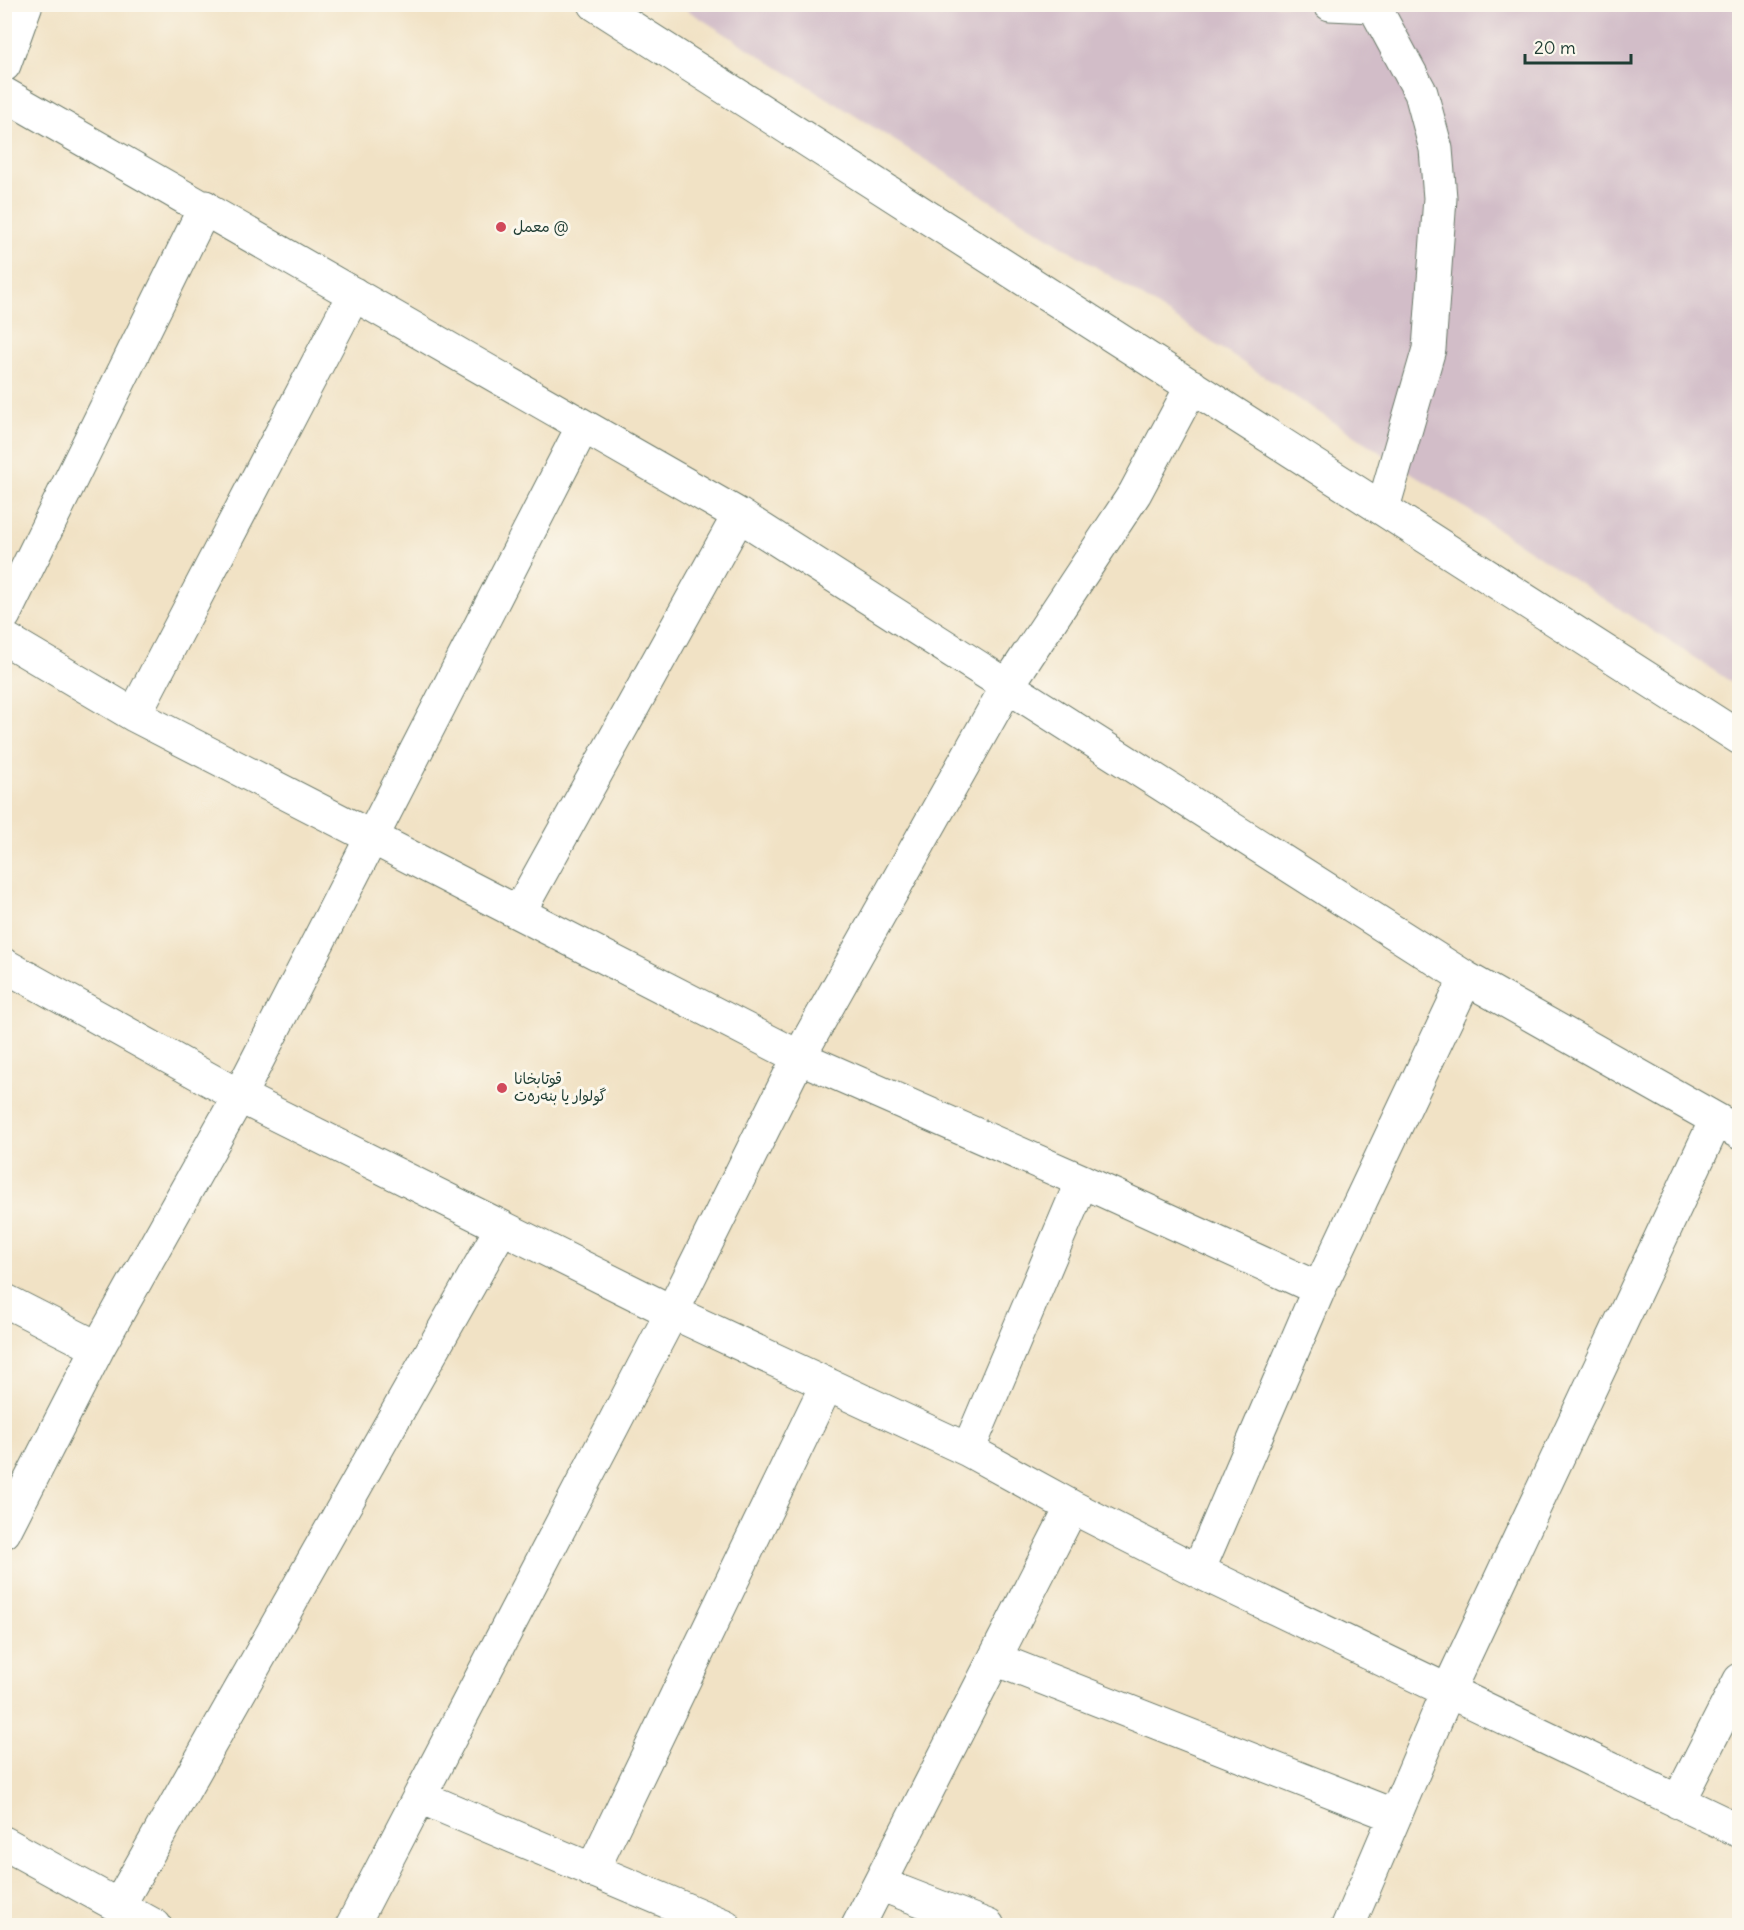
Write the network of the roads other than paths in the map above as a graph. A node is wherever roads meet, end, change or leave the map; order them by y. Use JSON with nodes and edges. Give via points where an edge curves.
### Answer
{"nodes":[{"id":1,"x":26,"y":4,"type":"edge"},
{"id":2,"x":595,"y":4,"type":"edge"},
{"id":3,"x":1330,"y":4,"type":"edge"},
{"id":4,"x":1373,"y":5,"type":"edge"},
{"id":5,"x":4,"y":65,"type":"edge"},
{"id":6,"x":4,"y":93,"type":"edge"},
{"id":7,"x":205,"y":207,"type":"junction"},
{"id":8,"x":354,"y":294,"type":"junction"},
{"id":9,"x":1192,"y":386,"type":"junction"},
{"id":10,"x":583,"y":426,"type":"junction"},
{"id":11,"x":1383,"y":508,"type":"junction"},
{"id":12,"x":739,"y":515,"type":"junction"},
{"id":13,"x":4,"y":615,"type":"edge"},
{"id":14,"x":4,"y":638,"type":"edge"},
{"id":15,"x":1008,"y":685,"type":"junction"},
{"id":16,"x":134,"y":715,"type":"junction"},
{"id":17,"x":1740,"y":738,"type":"edge"},
{"id":18,"x":373,"y":838,"type":"junction"},
{"id":19,"x":519,"y":912,"type":"junction"},
{"id":20,"x":4,"y":965,"type":"edge"},
{"id":21,"x":1466,"y":978,"type":"junction"},
{"id":22,"x":799,"y":1057,"type":"junction"},
{"id":23,"x":239,"y":1096,"type":"junction"},
{"id":24,"x":1728,"y":1127,"type":"edge"},
{"id":25,"x":1082,"y":1181,"type":"junction"},
{"id":26,"x":502,"y":1227,"type":"junction"},
{"id":27,"x":1319,"y":1289,"type":"junction"},
{"id":28,"x":4,"y":1299,"type":"edge"},
{"id":29,"x":672,"y":1311,"type":"junction"},
{"id":30,"x":98,"y":1347,"type":"junction"},
{"id":31,"x":827,"y":1384,"type":"junction"},
{"id":32,"x":968,"y":1450,"type":"junction"},
{"id":33,"x":1072,"y":1507,"type":"junction"},
{"id":34,"x":9,"y":1511,"type":"edge"},
{"id":35,"x":1198,"y":1570,"type":"junction"},
{"id":36,"x":995,"y":1659,"type":"junction"},
{"id":37,"x":1740,"y":1680,"type":"edge"},
{"id":38,"x":1449,"y":1689,"type":"junction"},
{"id":39,"x":420,"y":1797,"type":"junction"},
{"id":40,"x":1678,"y":1802,"type":"junction"},
{"id":41,"x":1395,"y":1816,"type":"junction"},
{"id":42,"x":1740,"y":1831,"type":"edge"},
{"id":43,"x":4,"y":1843,"type":"edge"},
{"id":44,"x":592,"y":1871,"type":"junction"},
{"id":45,"x":880,"y":1884,"type":"junction"},
{"id":46,"x":119,"y":1905,"type":"junction"},
{"id":47,"x":155,"y":1926,"type":"edge"},
{"id":48,"x":352,"y":1926,"type":"edge"},
{"id":49,"x":725,"y":1926,"type":"edge"},
{"id":50,"x":858,"y":1926,"type":"edge"},
{"id":51,"x":988,"y":1926,"type":"edge"},
{"id":52,"x":1348,"y":1926,"type":"edge"}],
"edges":[{"from":1,"to":5,"type":"street"},
{"from":2,"to":9,"type":"street"},
{"from":3,"to":4,"type":"street"},
{"from":4,"to":11,"type":"street","via":[[1421,93],[1436,149],[1440,198],[1429,349]]},
{"from":6,"to":7,"type":"street"},
{"from":7,"to":8,"type":"street"},
{"from":7,"to":13,"type":"street"},
{"from":8,"to":10,"type":"street"},
{"from":8,"to":16,"type":"street"},
{"from":9,"to":11,"type":"street"},
{"from":9,"to":15,"type":"street","via":[[1135,493]]},
{"from":10,"to":12,"type":"street"},
{"from":10,"to":18,"type":"street"},
{"from":11,"to":17,"type":"street"},
{"from":12,"to":15,"type":"street"},
{"from":12,"to":19,"type":"street"},
{"from":14,"to":16,"type":"street"},
{"from":15,"to":21,"type":"street"},
{"from":15,"to":22,"type":"street"},
{"from":16,"to":18,"type":"street"},
{"from":18,"to":19,"type":"street"},
{"from":18,"to":23,"type":"street"},
{"from":19,"to":22,"type":"street"},
{"from":20,"to":23,"type":"street"},
{"from":21,"to":24,"type":"street"},
{"from":21,"to":27,"type":"street"},
{"from":22,"to":25,"type":"street"},
{"from":22,"to":29,"type":"street"},
{"from":23,"to":26,"type":"street"},
{"from":23,"to":30,"type":"street"},
{"from":24,"to":38,"type":"street"},
{"from":25,"to":27,"type":"street"},
{"from":25,"to":32,"type":"street"},
{"from":26,"to":29,"type":"street"},
{"from":26,"to":46,"type":"street"},
{"from":27,"to":35,"type":"street"},
{"from":28,"to":30,"type":"street"},
{"from":29,"to":31,"type":"street"},
{"from":29,"to":39,"type":"street"},
{"from":30,"to":34,"type":"street"},
{"from":31,"to":32,"type":"street"},
{"from":31,"to":44,"type":"street"},
{"from":32,"to":33,"type":"street"},
{"from":33,"to":35,"type":"street"},
{"from":33,"to":36,"type":"street"},
{"from":35,"to":38,"type":"street"},
{"from":36,"to":41,"type":"street"},
{"from":36,"to":45,"type":"street"},
{"from":37,"to":40,"type":"street"},
{"from":38,"to":40,"type":"street"},
{"from":38,"to":41,"type":"street"},
{"from":39,"to":44,"type":"street"},
{"from":39,"to":48,"type":"street"},
{"from":40,"to":42,"type":"street"},
{"from":41,"to":52,"type":"street"},
{"from":43,"to":46,"type":"street"},
{"from":44,"to":49,"type":"street"},
{"from":45,"to":50,"type":"street"},
{"from":45,"to":51,"type":"street"},
{"from":46,"to":47,"type":"street"}]}
